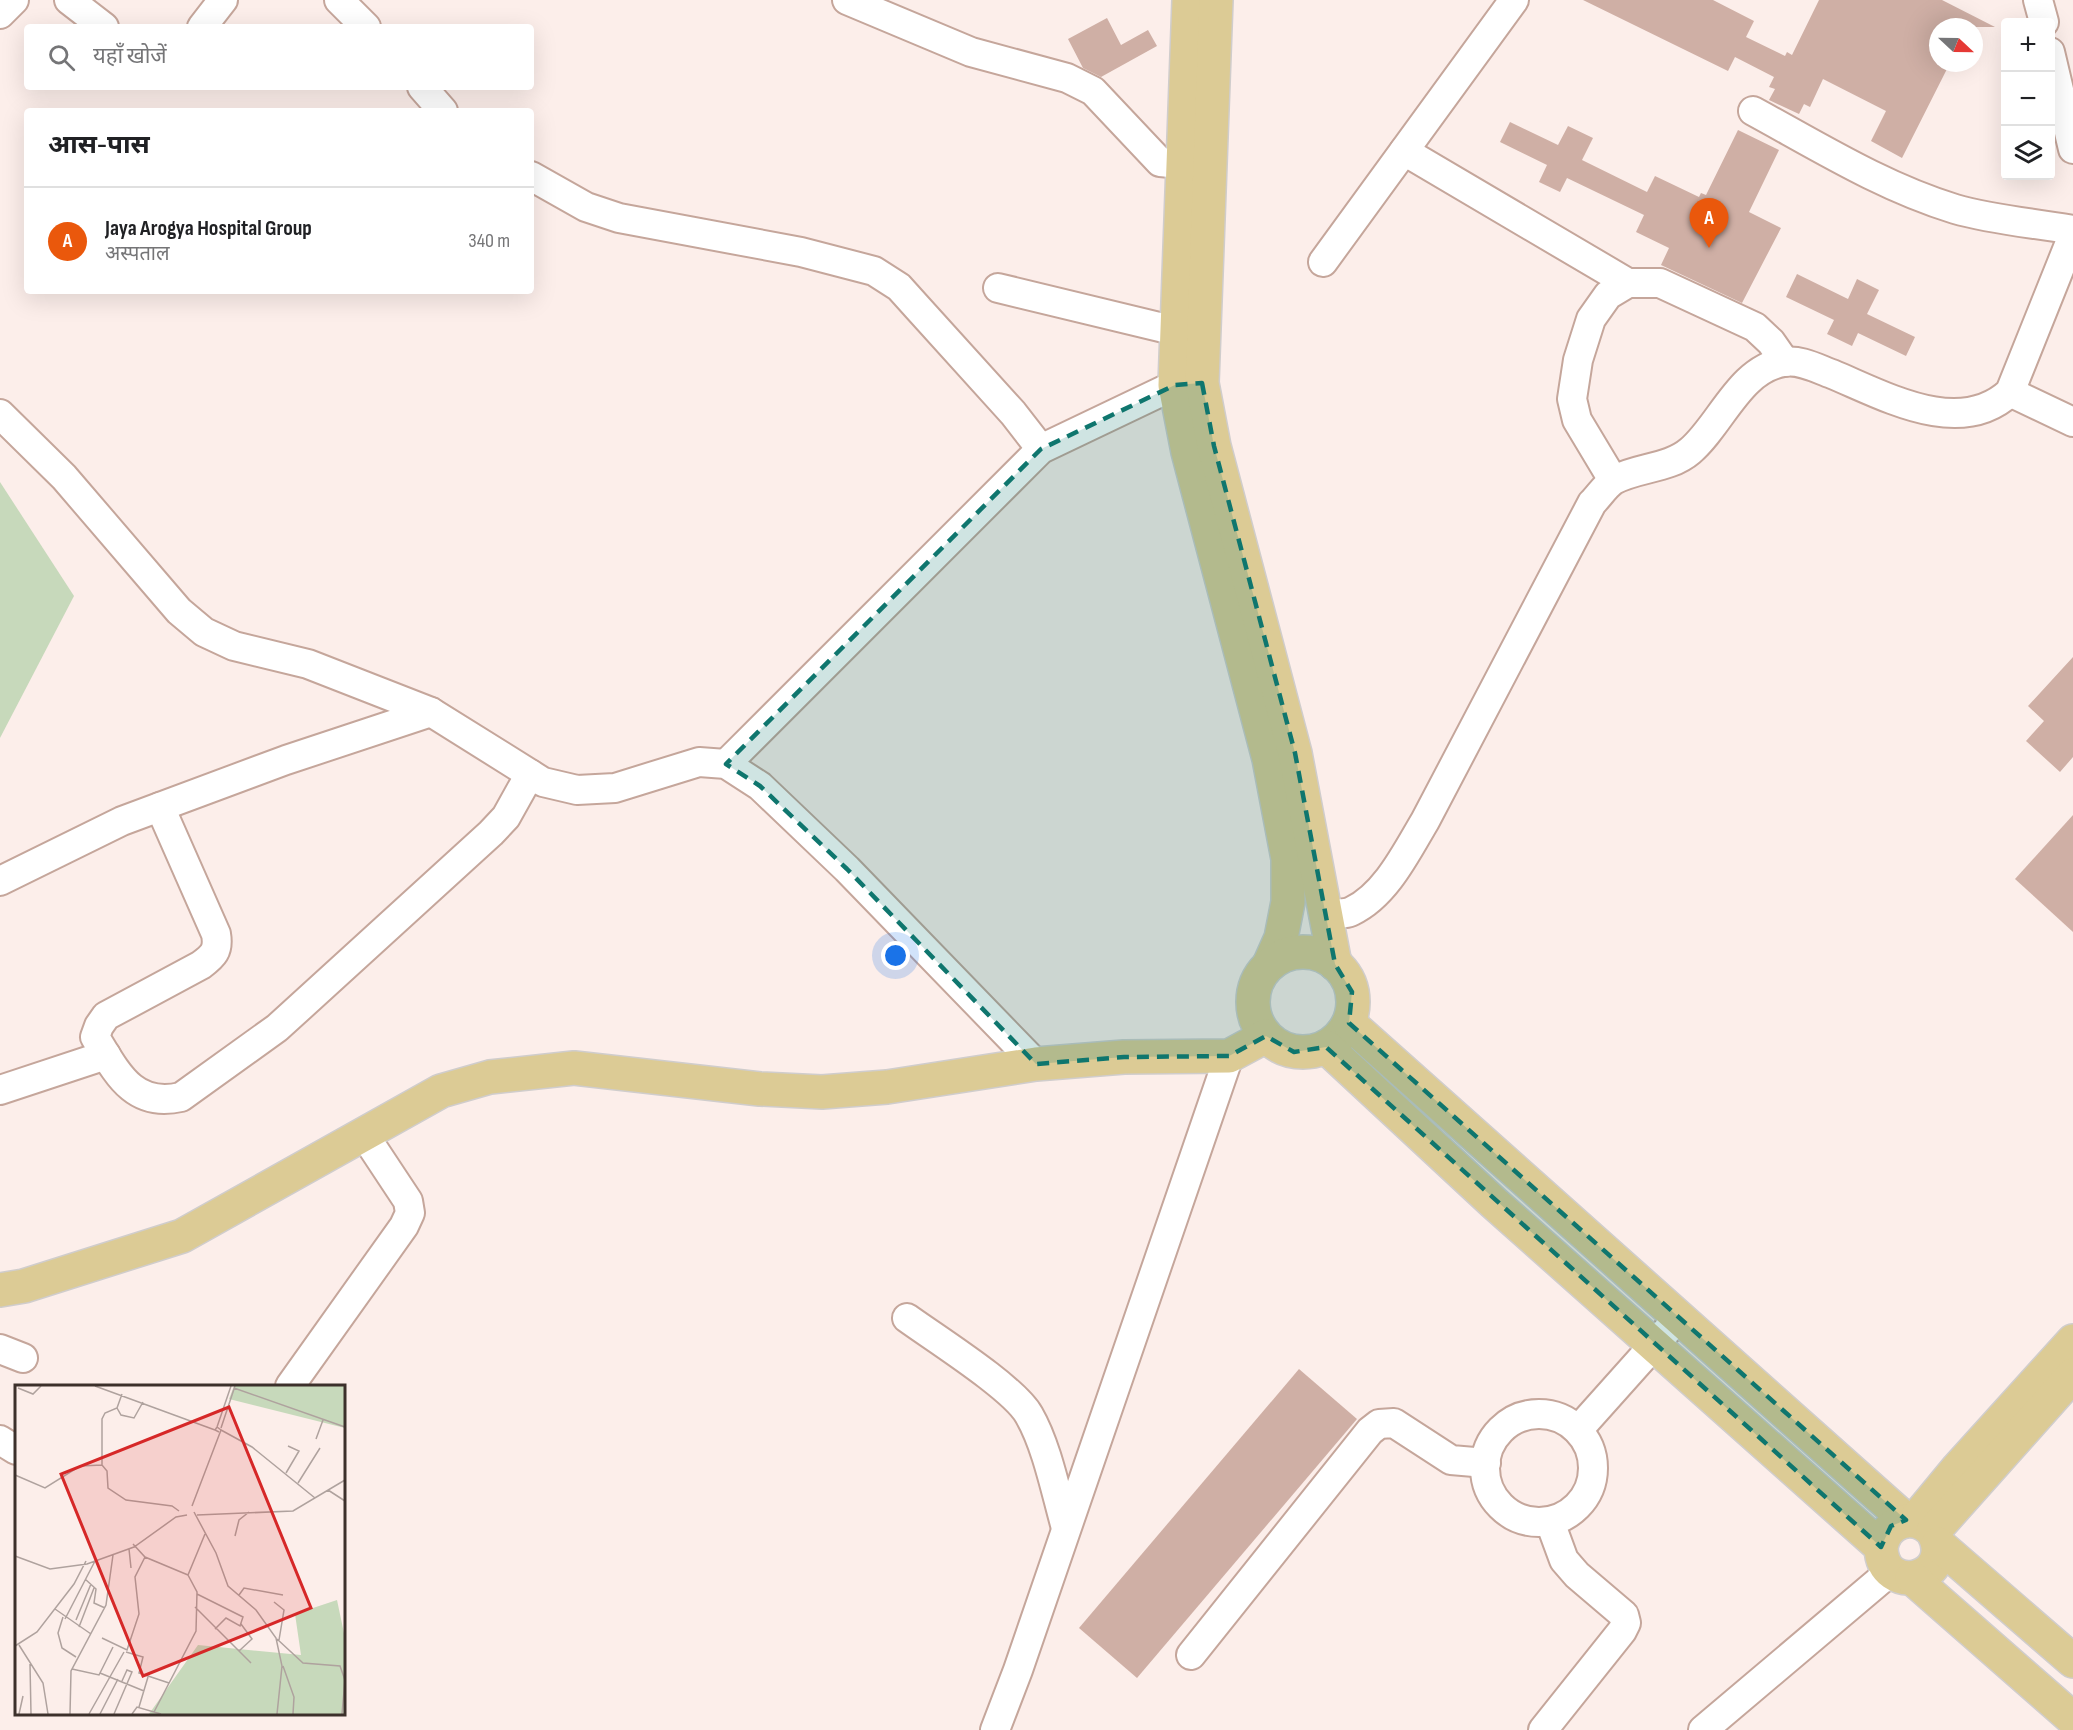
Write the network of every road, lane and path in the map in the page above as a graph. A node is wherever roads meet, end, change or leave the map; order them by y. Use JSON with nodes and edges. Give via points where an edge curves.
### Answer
{"nodes":[{"id":1,"x":14,"y":0,"type":"edge"},
{"id":2,"x":69,"y":0,"type":"edge"},
{"id":3,"x":223,"y":0,"type":"edge"},
{"id":4,"x":339,"y":0,"type":"edge"},
{"id":5,"x":848,"y":0,"type":"edge"},
{"id":6,"x":1189,"y":0,"type":"edge"},
{"id":7,"x":1216,"y":0,"type":"edge"},
{"id":8,"x":1514,"y":0,"type":"edge"},
{"id":9,"x":2038,"y":0,"type":"edge"},
{"id":10,"x":0,"y":14,"type":"edge"},
{"id":11,"x":2043,"y":18,"type":"edge"},
{"id":12,"x":100,"y":24,"type":"edge"},
{"id":13,"x":203,"y":24,"type":"edge"},
{"id":14,"x":363,"y":24,"type":"edge"},
{"id":15,"x":2055,"y":72,"type":"edge"},
{"id":16,"x":425,"y":90,"type":"edge"},
{"id":17,"x":440,"y":108,"type":"edge"},
{"id":18,"x":1753,"y":111,"type":"dead end"},
{"id":19,"x":2073,"y":149,"type":"edge"},
{"id":20,"x":1404,"y":151,"type":"junction"},
{"id":21,"x":1181,"y":164,"type":"junction"},
{"id":22,"x":534,"y":178,"type":"edge"},
{"id":23,"x":2073,"y":230,"type":"edge"},
{"id":24,"x":2073,"y":235,"type":"edge"},
{"id":25,"x":1323,"y":262,"type":"dead end"},
{"id":26,"x":1628,"y":283,"type":"junction"},
{"id":27,"x":998,"y":288,"type":"dead end"},
{"id":28,"x":1176,"y":331,"type":"junction"},
{"id":29,"x":1785,"y":362,"type":"junction"},
{"id":30,"x":1188,"y":384,"type":"junction"},
{"id":31,"x":2010,"y":392,"type":"junction"},
{"id":32,"x":0,"y":414,"type":"edge"},
{"id":33,"x":2073,"y":422,"type":"edge"},
{"id":34,"x":1041,"y":449,"type":"junction"},
{"id":35,"x":1613,"y":480,"type":"junction"},
{"id":36,"x":431,"y":712,"type":"junction"},
{"id":37,"x":726,"y":764,"type":"junction"},
{"id":38,"x":530,"y":774,"type":"junction"},
{"id":39,"x":160,"y":807,"type":"junction"},
{"id":40,"x":0,"y":881,"type":"edge"},
{"id":41,"x":1324,"y":914,"type":"junction"},
{"id":42,"x":1335,"y":964,"type":"junction"},
{"id":43,"x":1269,"y":965,"type":"junction"},
{"id":44,"x":1349,"y":1023,"type":"junction"},
{"id":45,"x":1266,"y":1036,"type":"junction"},
{"id":46,"x":1326,"y":1047,"type":"junction"},
{"id":47,"x":106,"y":1055,"type":"junction"},
{"id":48,"x":1229,"y":1056,"type":"junction"},
{"id":49,"x":1036,"y":1064,"type":"junction"},
{"id":50,"x":0,"y":1090,"type":"edge"},
{"id":51,"x":363,"y":1133,"type":"junction"},
{"id":52,"x":0,"y":1290,"type":"edge"},
{"id":53,"x":1679,"y":1317,"type":"junction"},
{"id":54,"x":907,"y":1318,"type":"dead end"},
{"id":55,"x":2073,"y":1341,"type":"edge"},
{"id":56,"x":1654,"y":1345,"type":"junction"},
{"id":57,"x":2073,"y":1375,"type":"edge"},
{"id":58,"x":291,"y":1385,"type":"edge"},
{"id":59,"x":1578,"y":1430,"type":"junction"},
{"id":60,"x":0,"y":1440,"type":"edge"},
{"id":61,"x":15,"y":1449,"type":"edge"},
{"id":62,"x":1486,"y":1463,"type":"junction"},
{"id":63,"x":1550,"y":1522,"type":"junction"},
{"id":64,"x":1066,"y":1528,"type":"junction"},
{"id":65,"x":1923,"y":1529,"type":"junction"},
{"id":66,"x":1894,"y":1565,"type":"junction"},
{"id":67,"x":1191,"y":1655,"type":"dead end"},
{"id":68,"x":2073,"y":1661,"type":"edge"},
{"id":69,"x":2073,"y":1719,"type":"edge"},
{"id":70,"x":994,"y":1730,"type":"edge"},
{"id":71,"x":1543,"y":1730,"type":"edge"},
{"id":72,"x":1703,"y":1730,"type":"edge"}],
"edges":[{"from":1,"to":10,"type":"street"},
{"from":2,"to":12,"type":"street"},
{"from":3,"to":13,"type":"street"},
{"from":4,"to":14,"type":"street"},
{"from":5,"to":21,"type":"street","via":[[970,52],[1067,78],[1093,91],[1160,162]]},
{"from":6,"to":21,"type":"main road"},
{"from":7,"to":30,"type":"main road"},
{"from":8,"to":20,"type":"street"},
{"from":9,"to":11,"type":"street"},
{"from":15,"to":19,"type":"street"},
{"from":16,"to":17,"type":"street"},
{"from":18,"to":23,"type":"street","via":[[1866,173],[1926,199],[1958,210]]},
{"from":20,"to":25,"type":"street"},
{"from":20,"to":26,"type":"street"},
{"from":21,"to":28,"type":"main road"},
{"from":22,"to":34,"type":"street","via":[[586,207],[619,218],[801,252],[874,272],[899,287],[917,306]]},
{"from":24,"to":31,"type":"street"},
{"from":26,"to":29,"type":"street","via":[[1660,283],[1755,327]]},
{"from":26,"to":35,"type":"street","via":[[1608,295],[1591,319],[1578,360],[1572,399],[1577,420]]},
{"from":27,"to":28,"type":"street"},
{"from":28,"to":30,"type":"main road"},
{"from":29,"to":31,"type":"street","via":[[1811,366],[1910,405],[1941,413],[1980,411]]},
{"from":29,"to":35,"type":"street","via":[[1763,370],[1742,388],[1689,452],[1676,460]]},
{"from":30,"to":34,"type":"street"},
{"from":30,"to":41,"type":"main road","via":[[1214,446],[1295,753]]},
{"from":30,"to":43,"type":"main road","via":[[1188,452],[1269,759],[1288,859],[1288,902],[1281,938]]},
{"from":31,"to":33,"type":"street"},
{"from":32,"to":36,"type":"street","via":[[64,477],[179,610],[204,632],[234,646],[308,664]]},
{"from":34,"to":37,"type":"street"},
{"from":35,"to":41,"type":"street","via":[[1592,503],[1397,868],[1370,899],[1351,912]]},
{"from":36,"to":38,"type":"street"},
{"from":36,"to":39,"type":"street"},
{"from":37,"to":38,"type":"street","via":[[699,762],[615,788],[577,790],[543,782]]},
{"from":37,"to":49,"type":"street","via":[[760,786],[847,869]]},
{"from":38,"to":47,"type":"street","via":[[506,817],[484,840],[277,1028],[181,1096],[166,1100],[137,1094]]},
{"from":39,"to":40,"type":"street","via":[[122,821]]},
{"from":39,"to":47,"type":"street","via":[[218,945],[214,956],[201,965],[106,1016],[95,1037]]},
{"from":41,"to":42,"type":"main road"},
{"from":42,"to":43,"type":"main road","via":[[1305,952],[1286,955]]},
{"from":42,"to":44,"type":"main road","via":[[1346,976],[1352,992]]},
{"from":43,"to":45,"type":"main road","via":[[1258,981],[1253,1000],[1256,1019]]},
{"from":44,"to":46,"type":"main road"},
{"from":44,"to":53,"type":"main road"},
{"from":45,"to":46,"type":"main road","via":[[1294,1052]]},
{"from":45,"to":48,"type":"main road"},
{"from":46,"to":56,"type":"main road"},
{"from":47,"to":50,"type":"street"},
{"from":48,"to":49,"type":"main road","via":[[1124,1057]]},
{"from":48,"to":64,"type":"street"},
{"from":49,"to":51,"type":"main road","via":[[887,1087],[822,1092],[574,1068],[490,1077],[441,1091]]},
{"from":51,"to":52,"type":"main road","via":[[182,1236]]},
{"from":51,"to":58,"type":"street","via":[[408,1201],[410,1213]]},
{"from":53,"to":56,"type":"street"},
{"from":53,"to":65,"type":"main road"},
{"from":54,"to":64,"type":"street","via":[[1013,1395],[1028,1412]]},
{"from":55,"to":65,"type":"main road","via":[[1958,1468]]},
{"from":56,"to":59,"type":"street"},
{"from":56,"to":66,"type":"main road"},
{"from":57,"to":65,"type":"main road"},
{"from":59,"to":62,"type":"street","via":[[1545,1414],[1526,1416],[1509,1423],[1496,1436]]},
{"from":59,"to":63,"type":"street","via":[[1588,1444],[1593,1476],[1579,1506]]},
{"from":60,"to":61,"type":"street"},
{"from":62,"to":63,"type":"street","via":[[1489,1490],[1499,1505],[1514,1517]]},
{"from":62,"to":67,"type":"street","via":[[1451,1460],[1394,1423],[1379,1424]]},
{"from":63,"to":71,"type":"street","via":[[1564,1560],[1624,1614],[1626,1623]]},
{"from":64,"to":70,"type":"street"},
{"from":65,"to":66,"type":"main road","via":[[1892,1526],[1882,1539]]},
{"from":65,"to":66,"type":"main road","via":[[1936,1560],[1932,1567],[1927,1573]]},
{"from":65,"to":68,"type":"main road"},
{"from":66,"to":69,"type":"main road"},
{"from":66,"to":72,"type":"street"}]}
